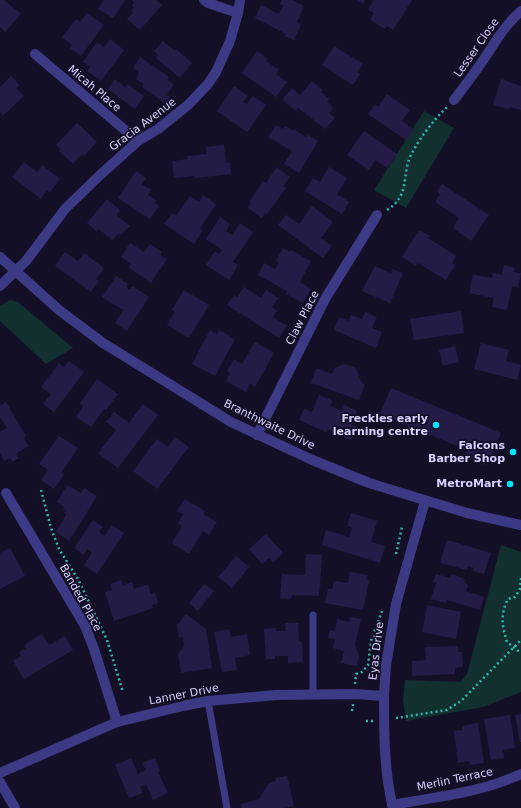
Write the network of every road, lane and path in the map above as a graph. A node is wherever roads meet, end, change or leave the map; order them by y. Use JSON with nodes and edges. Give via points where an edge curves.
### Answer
{"nodes":[{"id":1,"x":204,"y":0,"type":"edge"},
{"id":2,"x":240,"y":0,"type":"edge"},
{"id":3,"x":521,"y":11,"type":"edge"},
{"id":4,"x":238,"y":13,"type":"junction"},
{"id":5,"x":36,"y":54,"type":"dead end"},
{"id":6,"x":454,"y":100,"type":"joint"},
{"id":7,"x":138,"y":141,"type":"junction"},
{"id":8,"x":377,"y":216,"type":"joint"},
{"id":9,"x":0,"y":257,"type":"edge"},
{"id":10,"x":16,"y":271,"type":"junction"},
{"id":11,"x":0,"y":286,"type":"edge"},
{"id":12,"x":258,"y":435,"type":"junction"},
{"id":13,"x":41,"y":490,"type":"dead end"},
{"id":14,"x":6,"y":493,"type":"dead end"},
{"id":15,"x":425,"y":501,"type":"junction"},
{"id":16,"x":521,"y":525,"type":"edge"},
{"id":17,"x":402,"y":527,"type":"dead end"},
{"id":18,"x":396,"y":555,"type":"dead end"},
{"id":19,"x":521,"y":578,"type":"edge"},
{"id":20,"x":384,"y":604,"type":"dead end"},
{"id":21,"x":313,"y":615,"type":"dead end"},
{"id":22,"x":521,"y":640,"type":"edge"},
{"id":23,"x":514,"y":647,"type":"junction"},
{"id":24,"x":521,"y":653,"type":"edge"},
{"id":25,"x":123,"y":692,"type":"dead end"},
{"id":26,"x":314,"y":694,"type":"junction"},
{"id":27,"x":355,"y":694,"type":"junction"},
{"id":28,"x":384,"y":696,"type":"junction"},
{"id":29,"x":208,"y":701,"type":"junction"},
{"id":30,"x":352,"y":711,"type":"dead end"},
{"id":31,"x":403,"y":716,"type":"dead end"},
{"id":32,"x":117,"y":722,"type":"junction"},
{"id":33,"x":0,"y":772,"type":"edge"},
{"id":34,"x":521,"y":774,"type":"edge"},
{"id":35,"x":0,"y":782,"type":"edge"},
{"id":36,"x":392,"y":806,"type":"edge"},
{"id":37,"x":15,"y":808,"type":"edge"},
{"id":38,"x":227,"y":808,"type":"edge"}],
"edges":[{"from":1,"to":4,"type":"street"},
{"from":2,"to":4,"type":"street","name":"Gracia Avenue"},
{"from":3,"to":6,"type":"street","name":"Lesser Close","via":[[500,34]]},
{"from":4,"to":7,"type":"street","name":"Gracia Avenue","via":[[225,54],[208,84],[188,105]]},
{"from":5,"to":7,"type":"street","name":"Micah Place"},
{"from":6,"to":8,"type":"path","via":[[434,120],[411,155],[404,189],[394,206]]},
{"from":7,"to":10,"type":"street","name":"Gracia Avenue","via":[[65,209]]},
{"from":8,"to":12,"type":"street","name":"Claw Place","via":[[326,299]]},
{"from":9,"to":10,"type":"street","name":"Branthwaite Drive"},
{"from":10,"to":11,"type":"street","name":"Gracia Avenue"},
{"from":10,"to":12,"type":"street","name":"Branthwaite Drive","via":[[60,310],[103,342],[231,422]]},
{"from":12,"to":15,"type":"street","name":"Branthwaite Drive","via":[[369,483]]},
{"from":13,"to":25,"type":"path","via":[[59,549],[78,579],[107,640]]},
{"from":14,"to":32,"type":"street","name":"Banded Place","via":[[85,626]]},
{"from":15,"to":16,"type":"street","name":"Branthwaite Drive"},
{"from":15,"to":28,"type":"street","name":"Eyas Drive","via":[[396,604],[386,665]]},
{"from":17,"to":18,"type":"path"},
{"from":19,"to":23,"type":"path","via":[[520,589],[515,597],[508,599],[503,613],[502,624],[506,642]]},
{"from":20,"to":27,"type":"path","via":[[371,641],[368,666],[356,674]]},
{"from":21,"to":26,"type":"lane"},
{"from":22,"to":23,"type":"path"},
{"from":23,"to":24,"type":"path"},
{"from":23,"to":31,"type":"path","via":[[455,706],[447,710]]},
{"from":26,"to":27,"type":"street","name":"Lanner Drive"},
{"from":26,"to":29,"type":"street","name":"Lanner Drive"},
{"from":27,"to":28,"type":"street","name":"Lanner Drive"},
{"from":27,"to":30,"type":"path"},
{"from":28,"to":36,"type":"street","name":"Eyas Drive","via":[[385,748]]},
{"from":29,"to":32,"type":"street","name":"Lanner Drive"},
{"from":29,"to":38,"type":"lane"},
{"from":32,"to":33,"type":"street","name":"Lanner Drive"},
{"from":34,"to":36,"type":"street","name":"Merlin Terrace","via":[[479,789]]},
{"from":35,"to":37,"type":"street"}]}
